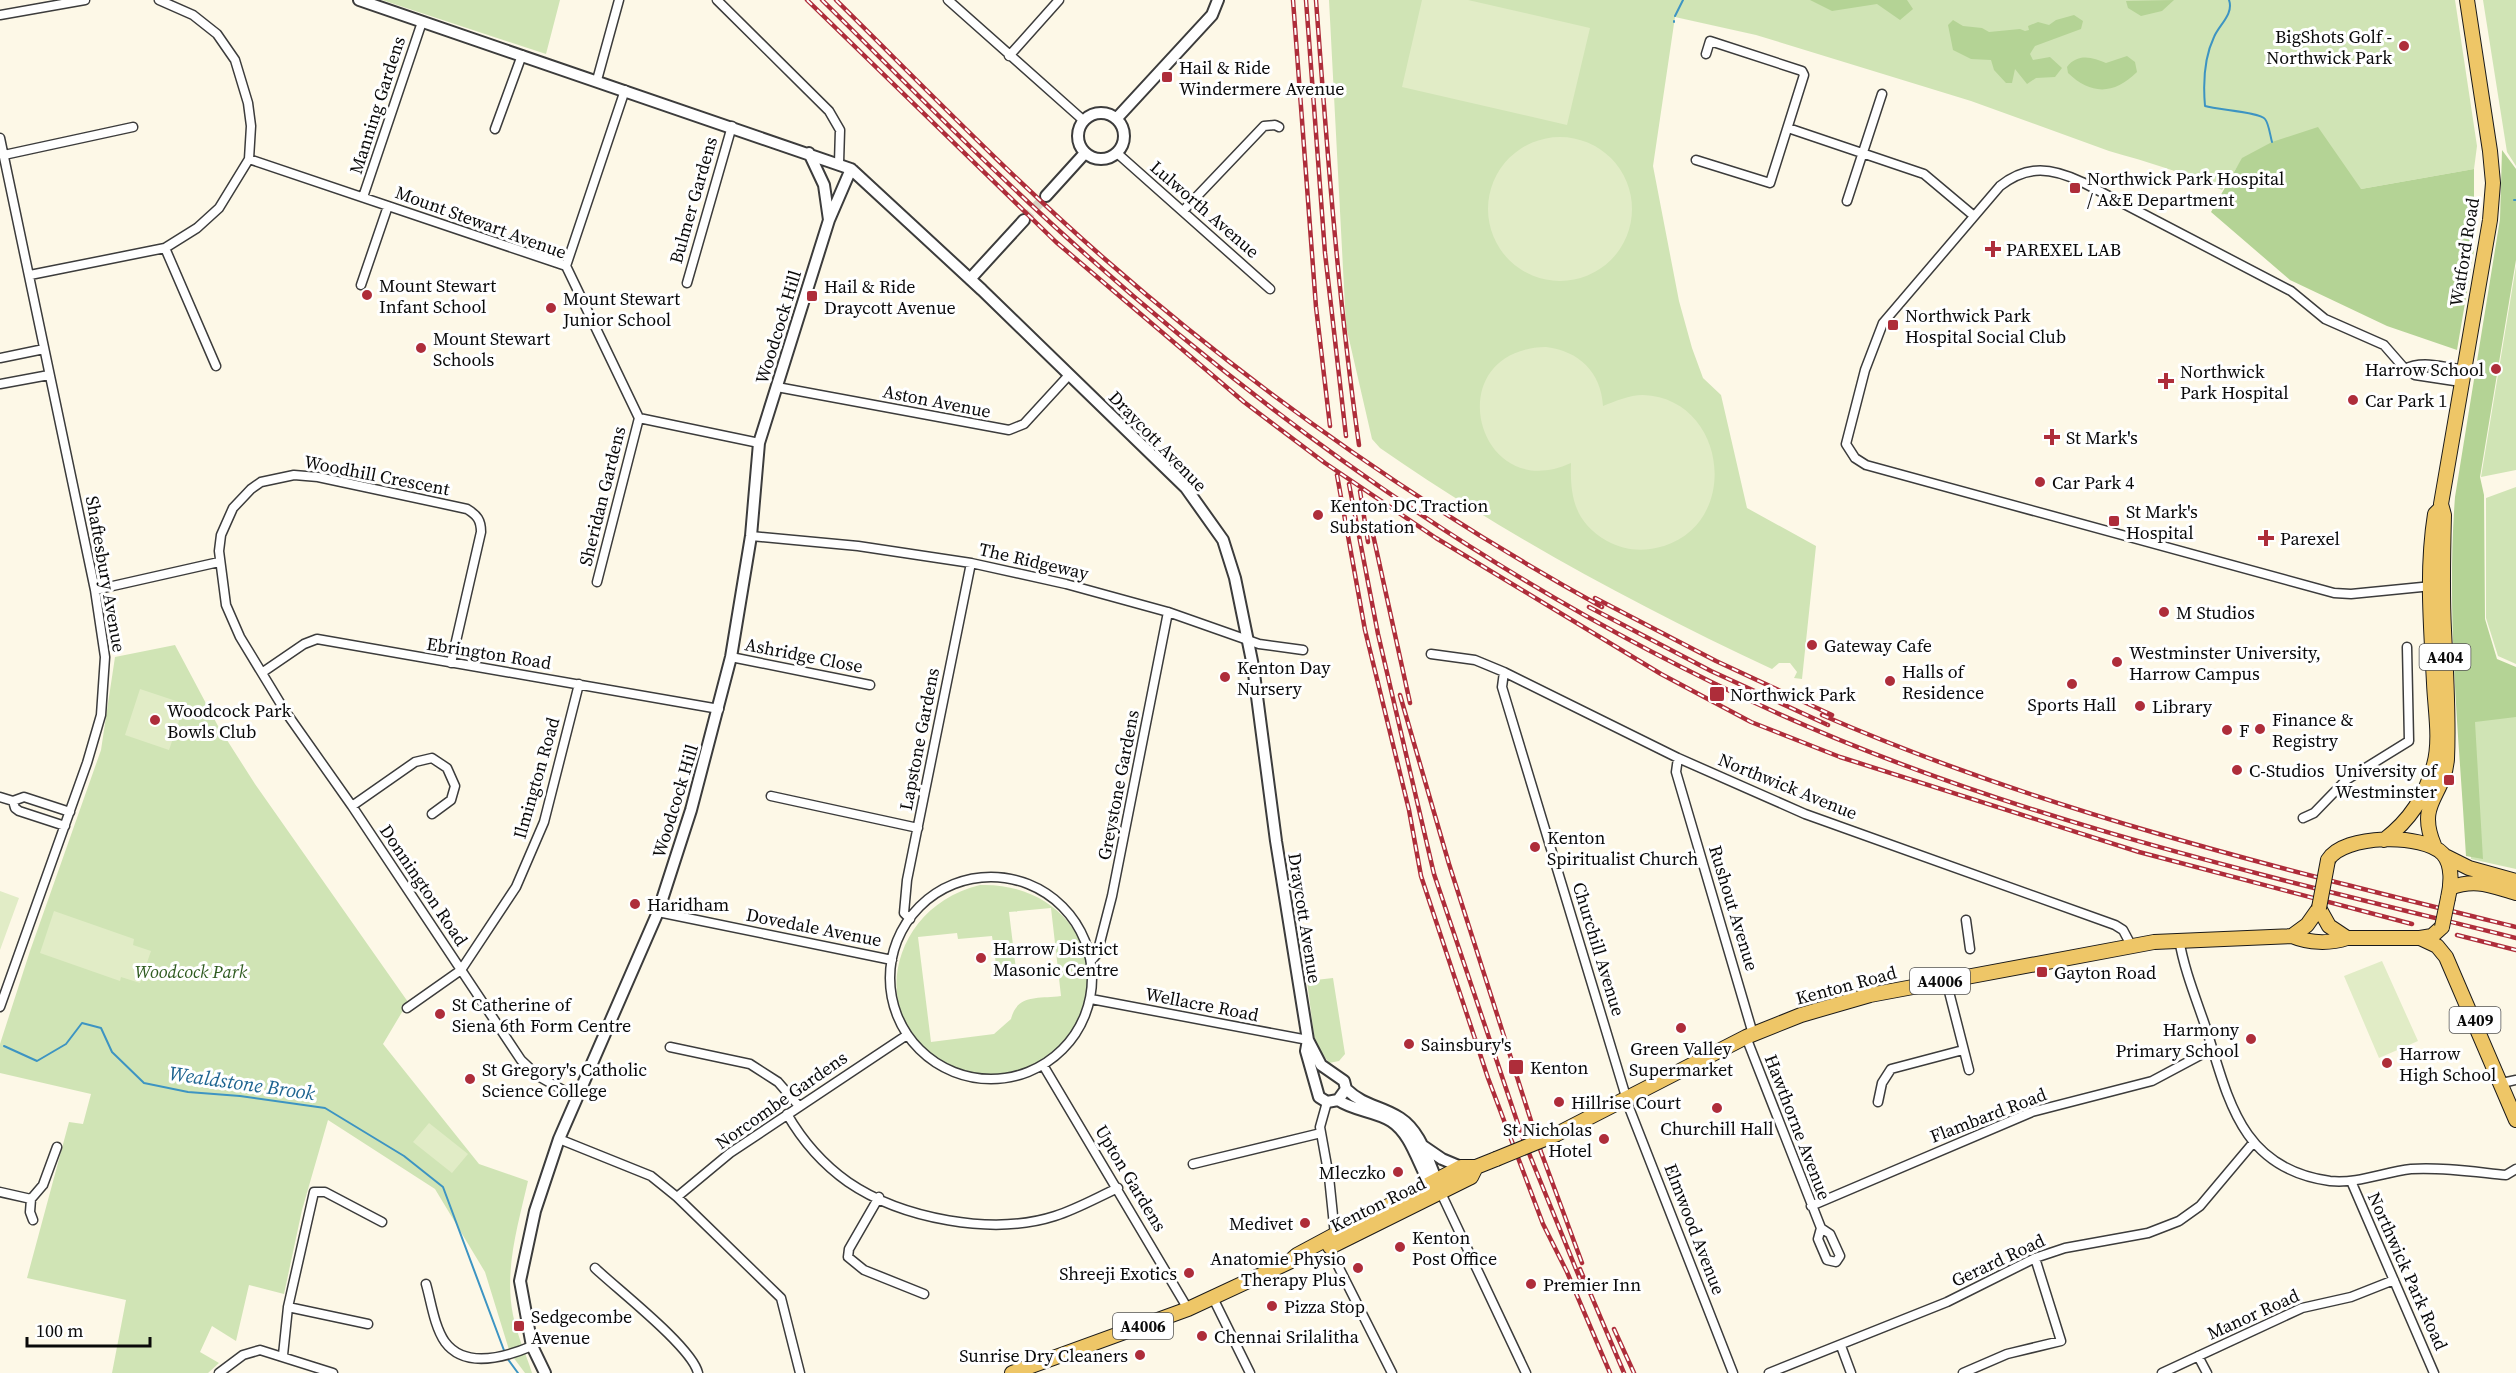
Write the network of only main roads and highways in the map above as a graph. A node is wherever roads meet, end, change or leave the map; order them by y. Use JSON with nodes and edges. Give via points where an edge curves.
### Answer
{"nodes":[{"id":1,"x":2467,"y":0,"type":"edge"},
{"id":2,"x":2436,"y":586,"type":"junction"},
{"id":3,"x":2384,"y":840,"type":"junction"},
{"id":4,"x":2434,"y":845,"type":"junction"},
{"id":5,"x":2445,"y":856,"type":"junction"},
{"id":6,"x":2516,"y":881,"type":"edge"},
{"id":7,"x":2449,"y":893,"type":"junction"},
{"id":8,"x":2516,"y":893,"type":"edge"},
{"id":9,"x":2319,"y":908,"type":"junction"},
{"id":10,"x":2442,"y":927,"type":"junction"},
{"id":11,"x":2292,"y":936,"type":"junction"},
{"id":12,"x":2347,"y":938,"type":"junction"},
{"id":13,"x":2420,"y":939,"type":"junction"},
{"id":14,"x":2446,"y":957,"type":"junction"},
{"id":15,"x":2509,"y":1082,"type":"edge"},
{"id":16,"x":2516,"y":1120,"type":"edge"},
{"id":17,"x":1476,"y":1167,"type":"junction"},
{"id":18,"x":1437,"y":1188,"type":"junction"},
{"id":19,"x":1012,"y":1373,"type":"edge"}],
"edges":[{"from":1,"to":2,"type":"main road","name":"Watford Road","number":"A404","via":[[2493,183],[2440,508],[2444,515]]},
{"from":2,"to":3,"type":"main road","name":"Watford Road","number":"A404","via":[[2435,763],[2414,810]]},
{"from":2,"to":4,"type":"main road","name":"Watford Road","number":"A404","via":[[2448,728],[2444,772],[2427,813]]},
{"from":3,"to":4,"type":"main road"},
{"from":3,"to":9,"type":"main road","bridge":true,"via":[[2338,849],[2328,860]]},
{"from":4,"to":5,"type":"main road"},
{"from":5,"to":6,"type":"main road","via":[[2469,868]]},
{"from":5,"to":7,"type":"main road"},
{"from":7,"to":8,"type":"main road","via":[[2467,882],[2475,882]]},
{"from":7,"to":10,"type":"main road","bridge":true},
{"from":9,"to":11,"type":"main road","via":[[2307,925]]},
{"from":9,"to":12,"type":"main road","via":[[2329,926]]},
{"from":10,"to":13,"type":"main road","via":[[2432,936]]},
{"from":10,"to":14,"type":"main road","number":"A409"},
{"from":11,"to":12,"type":"main road","name":"Kenton Road","number":"A4006","via":[[2324,942]]},
{"from":11,"to":17,"type":"main road","name":"Kenton Road","number":"A4006","bridge":true,"via":[[2179,939],[2131,945],[1853,1000],[1750,1036],[1557,1134]]},
{"from":12,"to":13,"type":"main road"},
{"from":13,"to":14,"type":"main road","via":[[2437,946]]},
{"from":14,"to":15,"type":"main road","number":"A409"},
{"from":15,"to":16,"type":"main road","number":"A409"},
{"from":17,"to":18,"type":"main road","name":"Kenton Road","number":"A4006","via":[[1461,1167]]},
{"from":17,"to":18,"type":"main road","name":"Kenton Road","number":"A4006","via":[[1471,1177]]},
{"from":18,"to":19,"type":"main road","name":"Kenton Road","number":"A4006","via":[[1332,1241],[1301,1263],[1289,1262],[1188,1309]]}]}
